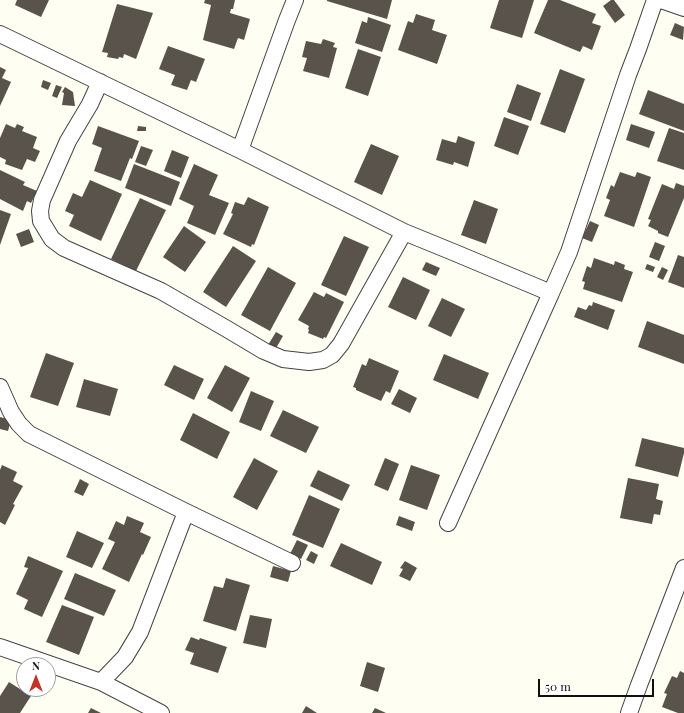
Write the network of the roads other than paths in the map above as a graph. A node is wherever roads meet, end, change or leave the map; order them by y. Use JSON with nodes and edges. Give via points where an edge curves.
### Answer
{"nodes":[{"id":1,"x":295,"y":0,"type":"edge"},
{"id":2,"x":655,"y":0,"type":"edge"},
{"id":3,"x":661,"y":0,"type":"edge"},
{"id":4,"x":684,"y":8,"type":"edge"},
{"id":5,"x":0,"y":34,"type":"edge"},
{"id":6,"x":100,"y":82,"type":"junction"},
{"id":7,"x":240,"y":150,"type":"junction"},
{"id":8,"x":404,"y":232,"type":"junction"},
{"id":9,"x":551,"y":293,"type":"junction"},
{"id":10,"x":0,"y":387,"type":"edge"},
{"id":11,"x":186,"y":512,"type":"junction"},
{"id":12,"x":448,"y":523,"type":"dead end"},
{"id":13,"x":292,"y":563,"type":"dead end"},
{"id":14,"x":684,"y":568,"type":"edge"},
{"id":15,"x":0,"y":647,"type":"edge"},
{"id":16,"x":101,"y":682,"type":"junction"},
{"id":17,"x":160,"y":713,"type":"edge"},
{"id":18,"x":630,"y":713,"type":"edge"}],
"edges":[{"from":1,"to":7,"type":"street"},
{"from":2,"to":9,"type":"street","via":[[569,252]]},
{"from":3,"to":4,"type":"street"},
{"from":5,"to":6,"type":"street"},
{"from":6,"to":7,"type":"street"},
{"from":6,"to":8,"type":"street","via":[[68,141],[42,200],[41,222],[52,239],[64,248],[161,291],[264,351],[284,359],[309,362],[323,360],[332,355],[341,344]]},
{"from":7,"to":8,"type":"street"},
{"from":8,"to":9,"type":"street"},
{"from":9,"to":12,"type":"street"},
{"from":10,"to":11,"type":"street","via":[[19,424],[29,434]]},
{"from":11,"to":13,"type":"street"},
{"from":11,"to":16,"type":"street","via":[[140,632],[125,657]]},
{"from":14,"to":18,"type":"street"},
{"from":15,"to":16,"type":"street"},
{"from":16,"to":17,"type":"street"}]}
